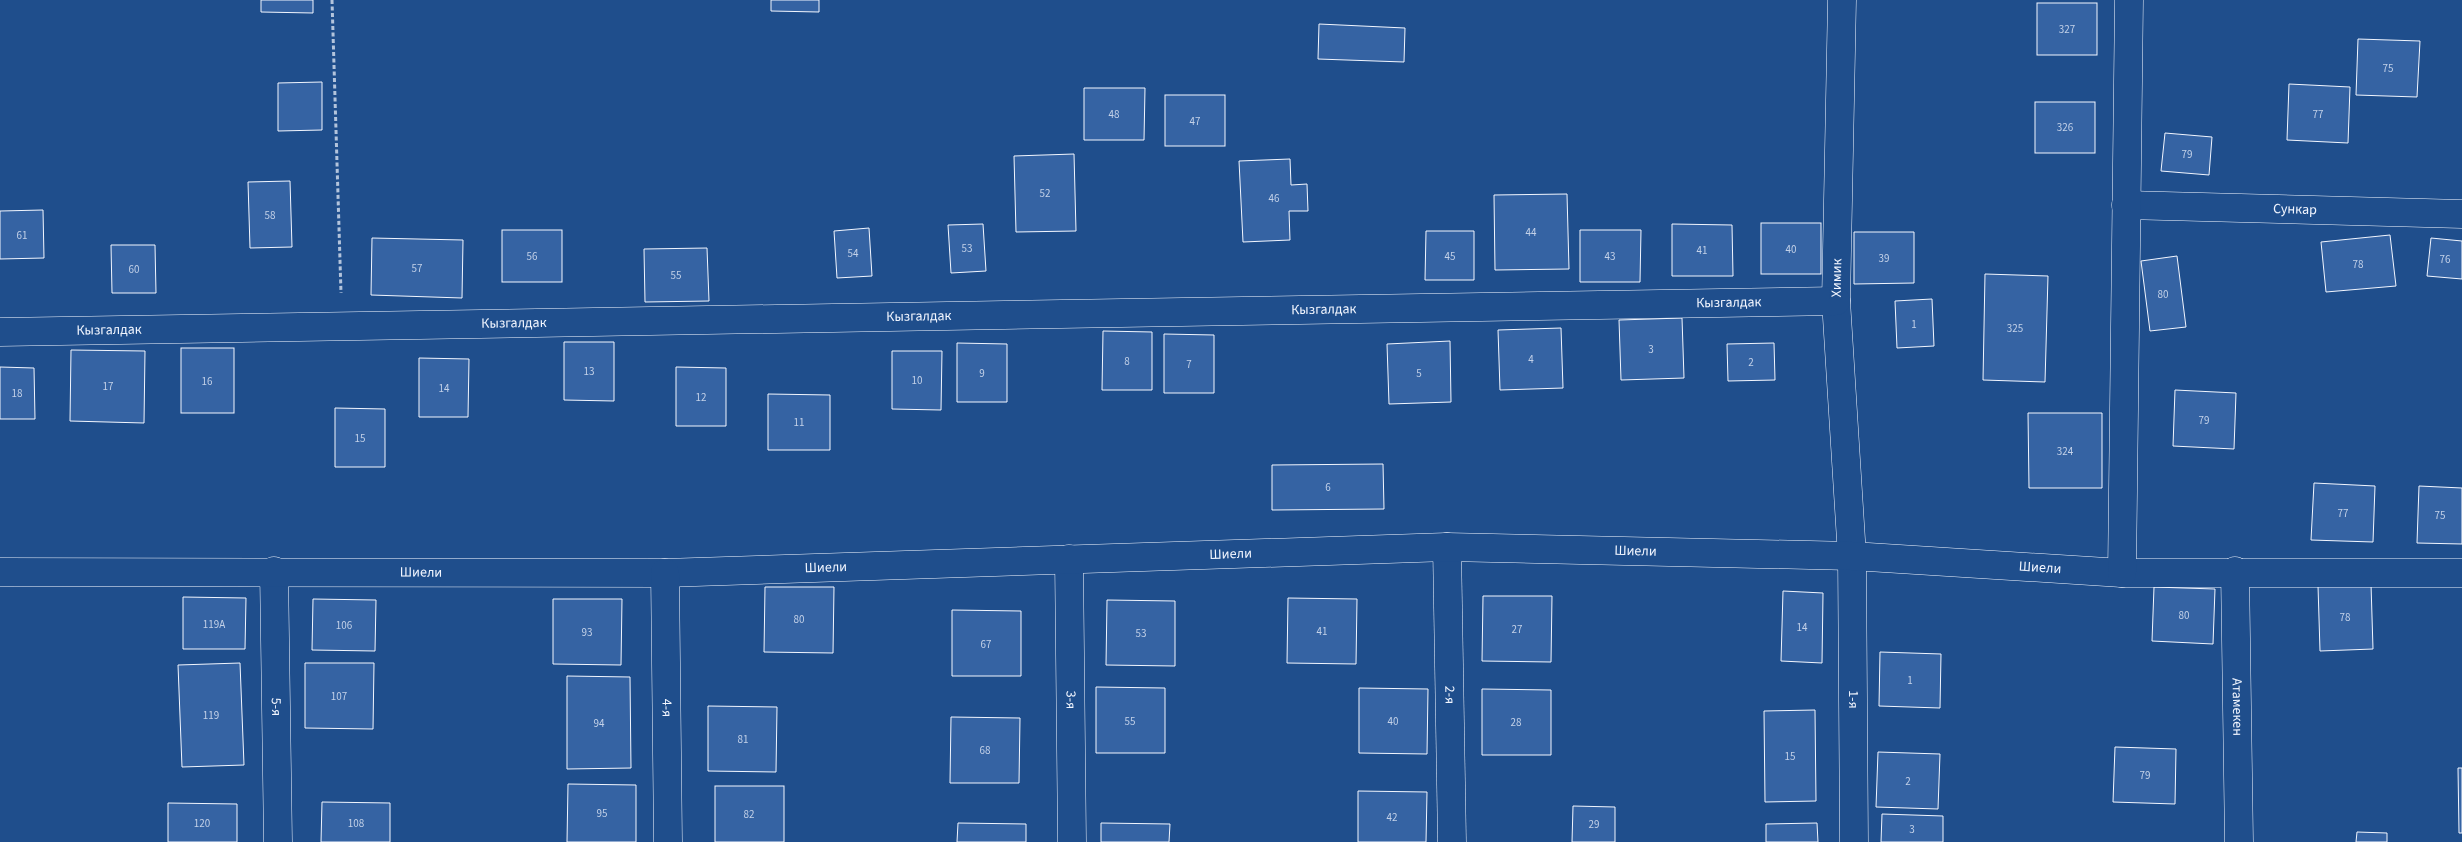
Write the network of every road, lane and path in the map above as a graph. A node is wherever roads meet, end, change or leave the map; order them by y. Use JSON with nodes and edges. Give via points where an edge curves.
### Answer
{"nodes":[{"id":1,"x":332,"y":0,"type":"edge"},
{"id":2,"x":1842,"y":0,"type":"edge"},
{"id":3,"x":2129,"y":0,"type":"edge"},
{"id":4,"x":2126,"y":205,"type":"junction"},
{"id":5,"x":2462,"y":214,"type":"edge"},
{"id":6,"x":1836,"y":301,"type":"junction"},
{"id":7,"x":342,"y":326,"type":"junction"},
{"id":8,"x":0,"y":332,"type":"edge"},
{"id":9,"x":1447,"y":547,"type":"junction"},
{"id":10,"x":1852,"y":556,"type":"junction"},
{"id":11,"x":1069,"y":559,"type":"junction"},
{"id":12,"x":274,"y":571,"type":"junction"},
{"id":13,"x":2235,"y":571,"type":"junction"},
{"id":14,"x":0,"y":572,"type":"edge"},
{"id":15,"x":665,"y":573,"type":"junction"},
{"id":16,"x":2122,"y":573,"type":"junction"},
{"id":17,"x":2462,"y":573,"type":"edge"},
{"id":18,"x":278,"y":842,"type":"edge"},
{"id":19,"x":668,"y":842,"type":"edge"},
{"id":20,"x":1072,"y":842,"type":"edge"},
{"id":21,"x":1452,"y":842,"type":"edge"},
{"id":22,"x":1854,"y":842,"type":"edge"},
{"id":23,"x":2239,"y":842,"type":"edge"}],
"edges":[{"from":1,"to":7,"type":"path"},
{"from":2,"to":6,"type":"street","name":"Химик"},
{"from":3,"to":4,"type":"street"},
{"from":4,"to":5,"type":"street","name":"Сункар"},
{"from":4,"to":16,"type":"street"},
{"from":6,"to":7,"type":"street","name":"Кызгалдак"},
{"from":6,"to":10,"type":"street","name":"Химик"},
{"from":7,"to":8,"type":"street","name":"Кызгалдак"},
{"from":9,"to":10,"type":"street","name":"Шиели"},
{"from":9,"to":11,"type":"street","name":"Шиели"},
{"from":9,"to":21,"type":"street","name":"2-я"},
{"from":10,"to":16,"type":"street","name":"Шиели"},
{"from":10,"to":22,"type":"street","name":"1-я"},
{"from":11,"to":15,"type":"street","name":"Шиели"},
{"from":11,"to":20,"type":"street","name":"3-я"},
{"from":12,"to":14,"type":"street","name":"Шиели"},
{"from":12,"to":15,"type":"street","name":"Шиели"},
{"from":12,"to":18,"type":"street","name":"5-я"},
{"from":13,"to":16,"type":"street","name":"Шиели"},
{"from":13,"to":17,"type":"street","name":"Шиели"},
{"from":13,"to":23,"type":"street","name":"Атамекен"},
{"from":15,"to":19,"type":"street","name":"4-я"}]}
